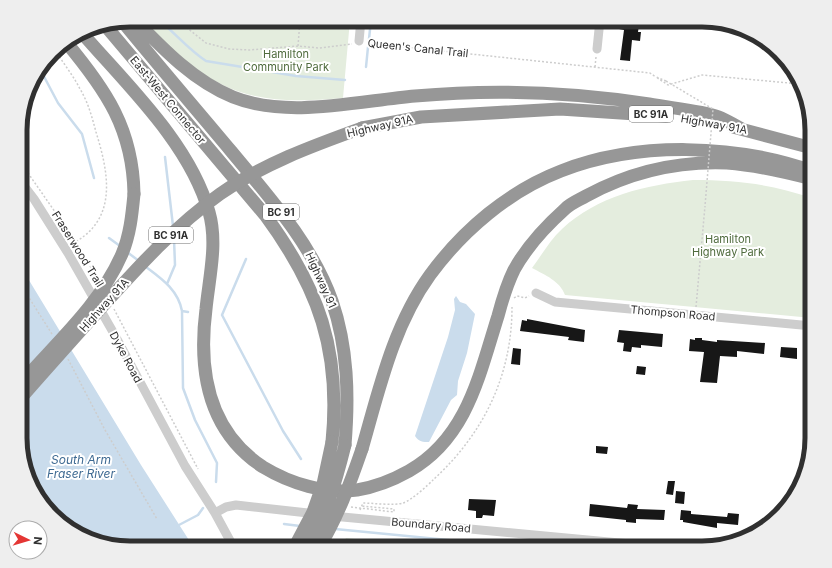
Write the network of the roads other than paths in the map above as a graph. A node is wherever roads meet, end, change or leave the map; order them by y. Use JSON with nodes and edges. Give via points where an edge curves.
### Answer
{"nodes":[{"id":1,"x":127,"y":27,"type":"edge"},
{"id":2,"x":142,"y":27,"type":"edge"},
{"id":3,"x":360,"y":27,"type":"edge"},
{"id":4,"x":599,"y":27,"type":"edge"},
{"id":5,"x":109,"y":30,"type":"edge"},
{"id":6,"x":86,"y":37,"type":"edge"},
{"id":7,"x":359,"y":41,"type":"road end"},
{"id":8,"x":69,"y":46,"type":"edge"},
{"id":9,"x":597,"y":49,"type":"road end"},
{"id":10,"x":742,"y":129,"type":"junction"},
{"id":11,"x":805,"y":146,"type":"edge"},
{"id":12,"x":805,"y":169,"type":"edge"},
{"id":13,"x":232,"y":176,"type":"joint"},
{"id":14,"x":805,"y":177,"type":"edge"},
{"id":15,"x":27,"y":190,"type":"edge"},
{"id":16,"x":536,"y":293,"type":"dead end"},
{"id":17,"x":805,"y":325,"type":"edge"},
{"id":18,"x":27,"y":376,"type":"edge"},
{"id":19,"x":27,"y":391,"type":"edge"},
{"id":20,"x":339,"y":444,"type":"junction"},
{"id":21,"x":216,"y":513,"type":"junction"},
{"id":22,"x":230,"y":541,"type":"edge"},
{"id":23,"x":298,"y":541,"type":"edge"},
{"id":24,"x":311,"y":541,"type":"edge"},
{"id":25,"x":323,"y":541,"type":"edge"},
{"id":26,"x":602,"y":541,"type":"edge"}],
"edges":[{"from":1,"to":20,"type":"highway","name":"Highway 91","number":"BC 91","via":[[274,203],[315,262],[332,301],[342,336],[348,411]]},
{"from":2,"to":10,"type":"highway","via":[[186,69],[208,85],[256,104],[275,107],[316,106],[417,96],[488,93],[561,95],[628,101],[718,117]]},
{"from":3,"to":7,"type":"street"},
{"from":4,"to":9,"type":"street"},
{"from":5,"to":13,"type":"highway","name":"East-West Connector","number":"BC 91"},
{"from":6,"to":14,"type":"highway","via":[[169,134],[194,172],[208,209],[212,253],[203,364],[210,400],[217,414],[236,443],[255,461],[280,476],[313,488],[345,490],[371,487],[402,475],[424,462],[439,449],[455,430],[475,390],[513,272],[529,248],[567,207],[610,182],[668,166],[729,163]]},
{"from":8,"to":18,"type":"highway","bridge":true,"via":[[109,99],[125,134],[131,157],[134,194],[128,234],[110,276],[76,321]]},
{"from":10,"to":11,"type":"highway","name":"Highway 91A","number":"BC 91A"},
{"from":10,"to":19,"type":"highway","name":"Highway 91A","number":"BC 91A","bridge":true,"via":[[651,114],[560,109],[421,117],[362,128],[286,157],[220,194],[144,260]]},
{"from":12,"to":25,"type":"highway","bridge":true,"via":[[783,161],[705,150],[643,152],[600,159],[561,171],[521,190],[486,215],[455,244],[429,276],[407,314],[391,353],[345,499]]},
{"from":13,"to":20,"type":"highway","name":"Highway 91","number":"BC 91","via":[[285,242],[314,296],[326,333],[334,373]]},
{"from":15,"to":21,"type":"street","name":"Dyke Road","via":[[68,253],[185,466]]},
{"from":16,"to":17,"type":"street","name":"Thompson Road","via":[[555,302]]},
{"from":20,"to":23,"type":"highway","name":"Highway 91","number":"BC 91","bridge":true,"via":[[313,512]]},
{"from":20,"to":24,"type":"highway","name":"Highway 91","number":"BC 91","bridge":true,"via":[[332,493]]},
{"from":21,"to":22,"type":"street","name":"Dyke Road"},
{"from":21,"to":26,"type":"street","name":"Boundary Road","via":[[236,505]]}]}
